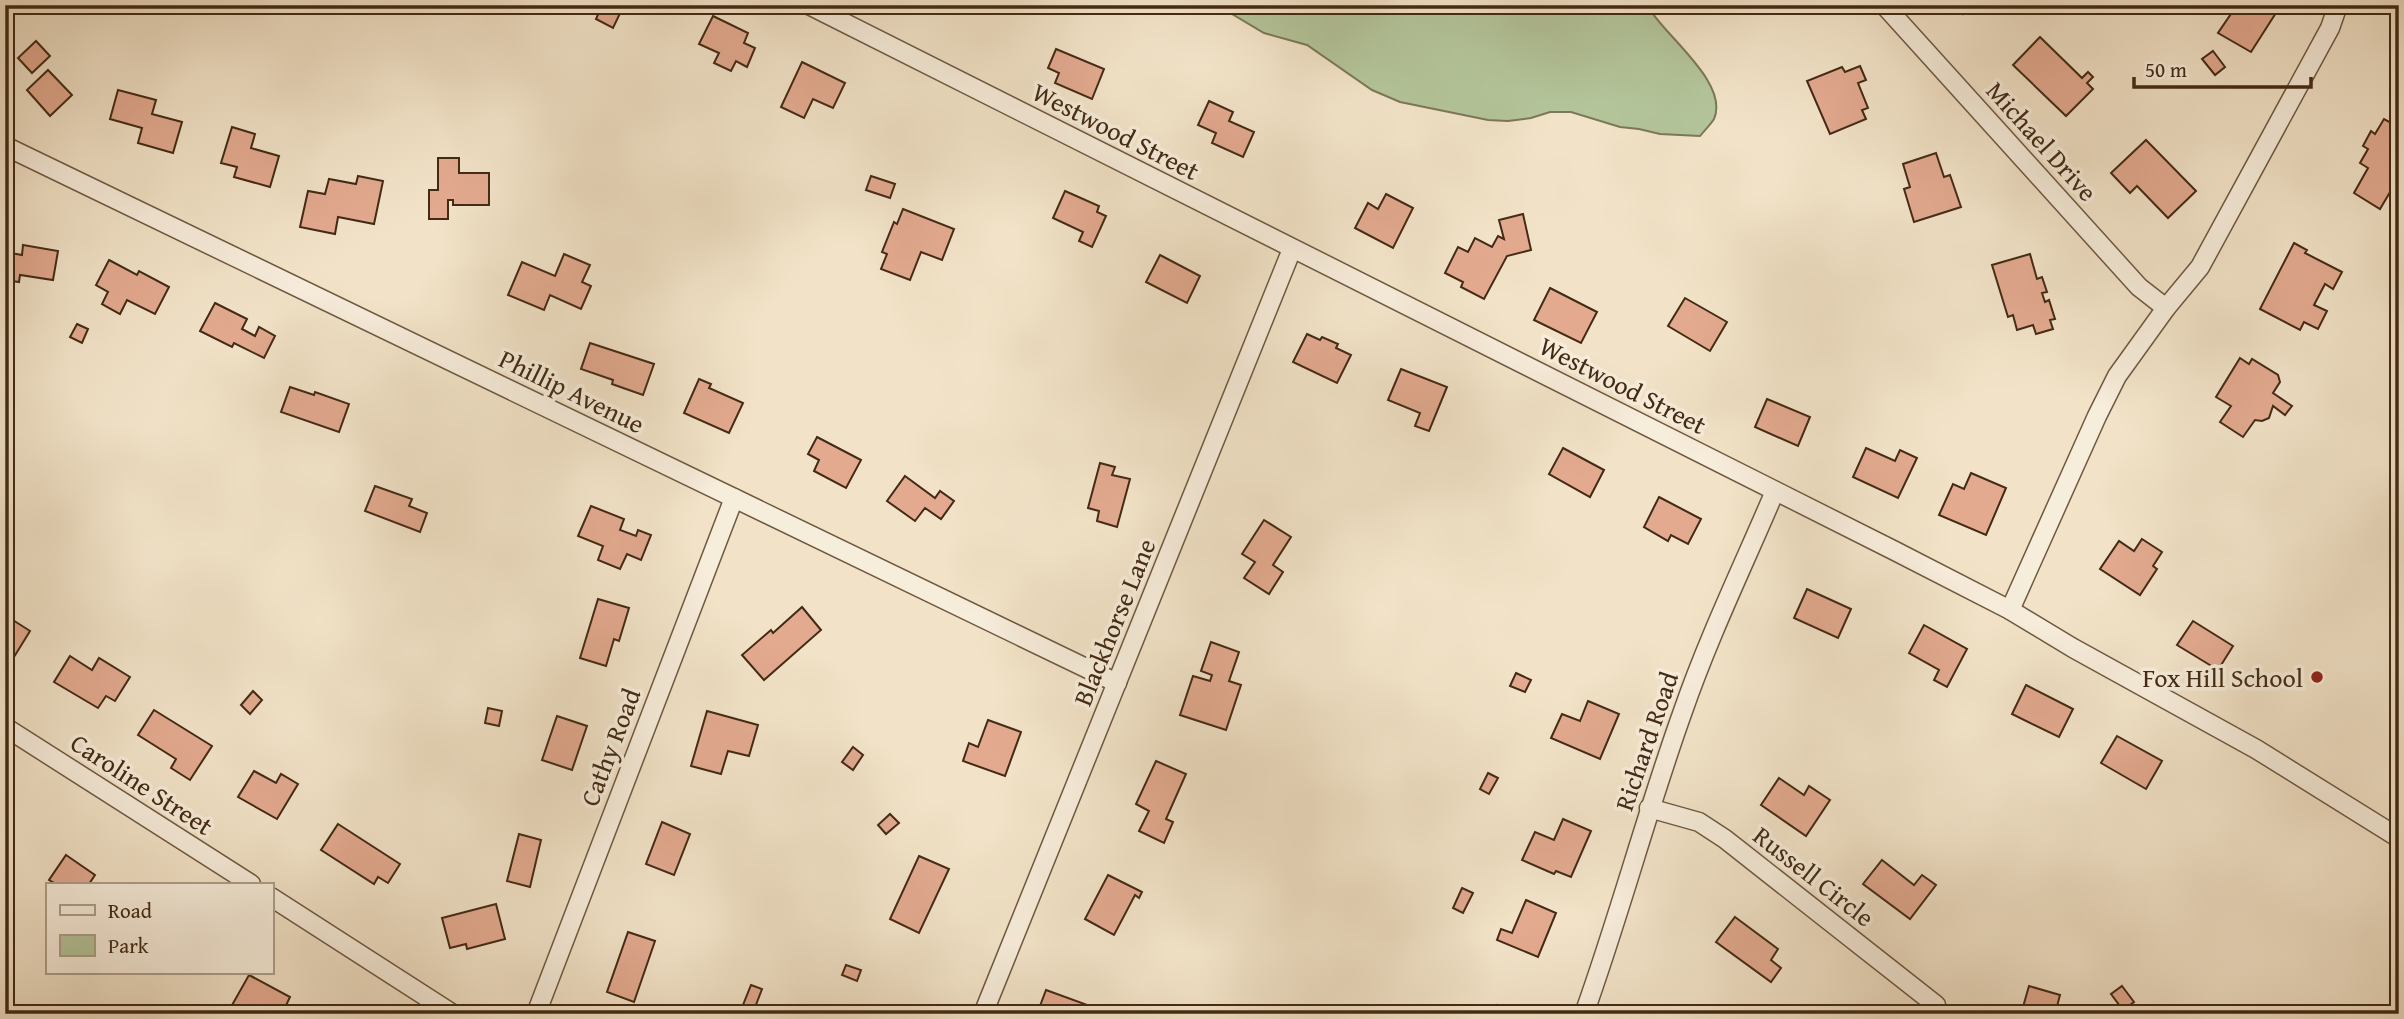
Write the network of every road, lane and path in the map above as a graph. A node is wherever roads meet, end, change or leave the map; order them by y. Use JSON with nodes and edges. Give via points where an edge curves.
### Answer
{"nodes":[{"id":1,"x":809,"y":5,"type":"edge"},
{"id":2,"x":1884,"y":5,"type":"edge"},
{"id":3,"x":2338,"y":5,"type":"edge"},
{"id":4,"x":5,"y":146,"type":"edge"},
{"id":5,"x":1292,"y":249,"type":"junction"},
{"id":6,"x":2166,"y":308,"type":"junction"},
{"id":7,"x":1775,"y":491,"type":"junction"},
{"id":8,"x":734,"y":498,"type":"junction"},
{"id":9,"x":2010,"y":610,"type":"junction"},
{"id":10,"x":1117,"y":683,"type":"junction"},
{"id":11,"x":5,"y":727,"type":"edge"},
{"id":12,"x":1650,"y":808,"type":"junction"},
{"id":13,"x":2399,"y":838,"type":"edge"},
{"id":14,"x":249,"y":883,"type":"edge"},
{"id":15,"x":273,"y":898,"type":"edge"},
{"id":16,"x":1936,"y":1005,"type":"dead end"},
{"id":17,"x":453,"y":1014,"type":"edge"},
{"id":18,"x":536,"y":1014,"type":"edge"},
{"id":19,"x":983,"y":1014,"type":"edge"},
{"id":20,"x":1584,"y":1014,"type":"edge"}],
"edges":[{"from":1,"to":5,"type":"street","name":"Westwood Street"},
{"from":2,"to":6,"type":"street","name":"Michael Drive","via":[[2139,287]]},
{"from":3,"to":6,"type":"street","via":[[2330,28],[2204,260]]},
{"from":4,"to":8,"type":"street","name":"Phillip Avenue"},
{"from":5,"to":7,"type":"street","name":"Westwood Street"},
{"from":5,"to":10,"type":"street","name":"Blackhorse Lane"},
{"from":6,"to":9,"type":"street","via":[[2117,376]]},
{"from":7,"to":9,"type":"street","name":"Westwood Street"},
{"from":7,"to":12,"type":"street","name":"Richard Road","via":[[1691,688]]},
{"from":8,"to":10,"type":"street","name":"Phillip Avenue"},
{"from":8,"to":18,"type":"street","name":"Cathy Road"},
{"from":9,"to":13,"type":"street","name":"Westwood Street","via":[[2294,771]]},
{"from":10,"to":19,"type":"street","name":"Blackhorse Lane"},
{"from":11,"to":14,"type":"street","name":"Caroline Street"},
{"from":12,"to":16,"type":"street","name":"Russell Circle","via":[[1699,822],[1718,834]]},
{"from":12,"to":20,"type":"street","name":"Richard Road"},
{"from":15,"to":17,"type":"street"}]}
